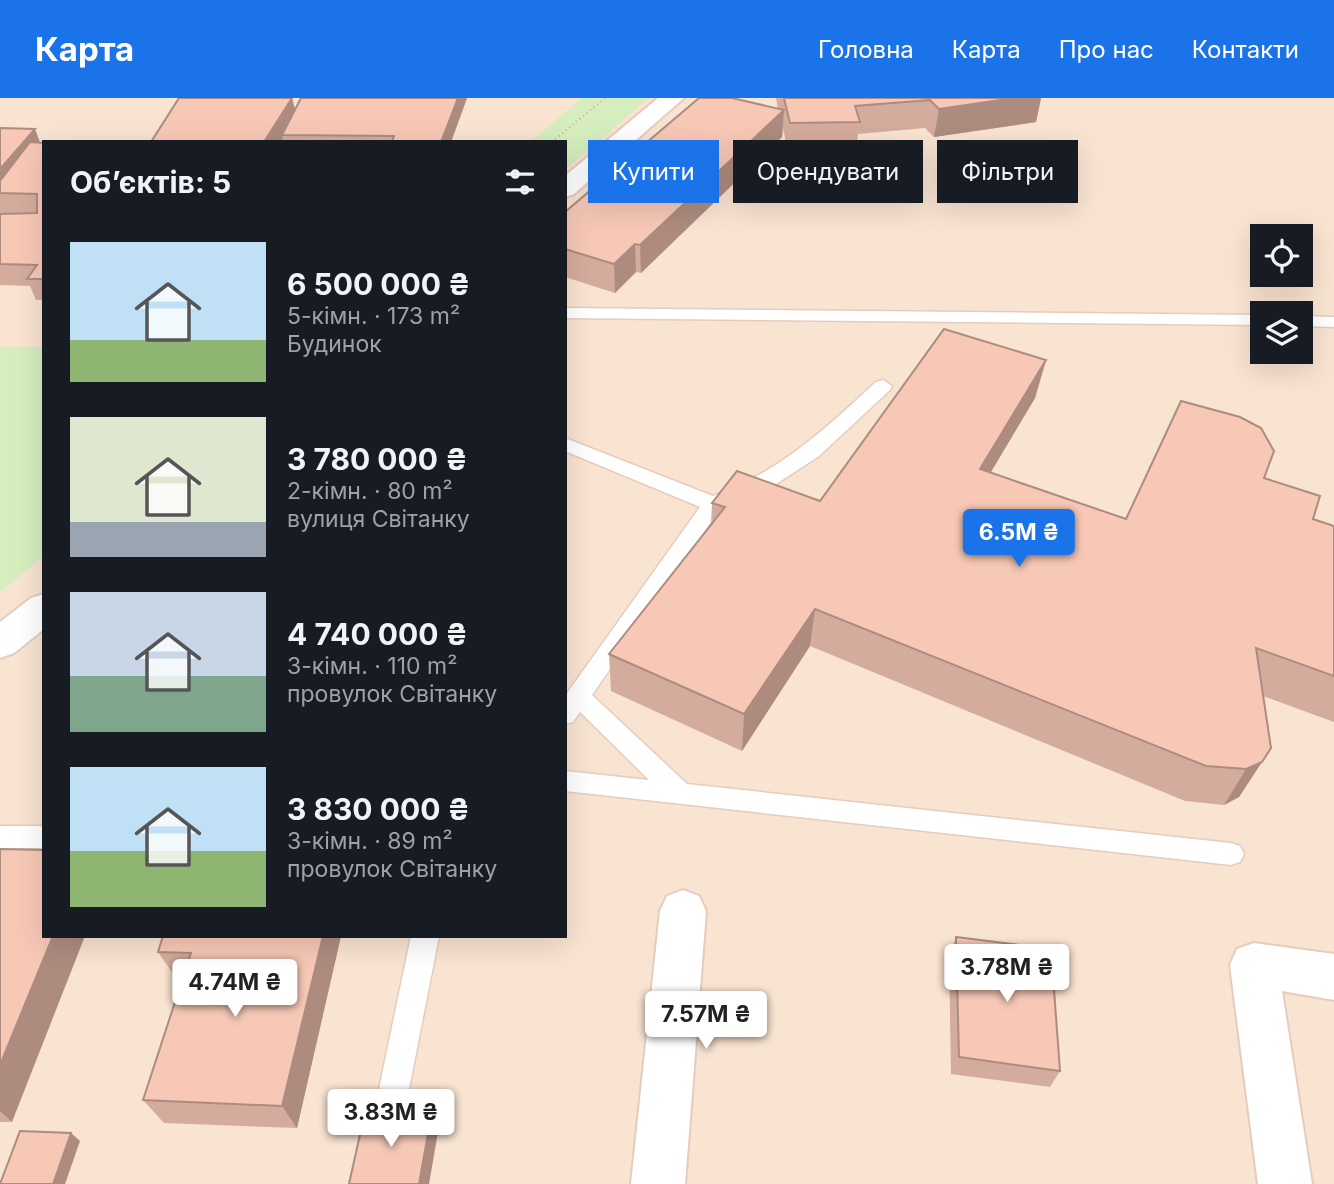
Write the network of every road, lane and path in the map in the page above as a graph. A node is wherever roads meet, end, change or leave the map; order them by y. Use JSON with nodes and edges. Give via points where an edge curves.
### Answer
{"nodes":[{"id":1,"x":605,"y":98,"type":"edge"},
{"id":2,"x":672,"y":98,"type":"edge"},
{"id":3,"x":554,"y":140,"type":"edge"},
{"id":4,"x":567,"y":187,"type":"edge"},
{"id":5,"x":567,"y":313,"type":"edge"},
{"id":6,"x":1250,"y":320,"type":"edge"},
{"id":7,"x":1313,"y":321,"type":"edge"},
{"id":8,"x":1334,"y":322,"type":"edge"},
{"id":9,"x":883,"y":386,"type":"dead end"},
{"id":10,"x":567,"y":445,"type":"edge"},
{"id":11,"x":713,"y":504,"type":"junction"},
{"id":12,"x":42,"y":610,"type":"edge"},
{"id":13,"x":0,"y":643,"type":"edge"},
{"id":14,"x":572,"y":706,"type":"edge"},
{"id":15,"x":567,"y":781,"type":"edge"},
{"id":16,"x":681,"y":794,"type":"junction"},
{"id":17,"x":0,"y":837,"type":"edge"},
{"id":18,"x":42,"y":837,"type":"edge"},
{"id":19,"x":1231,"y":854,"type":"dead end"},
{"id":20,"x":683,"y":911,"type":"dead end"},
{"id":21,"x":425,"y":938,"type":"edge"},
{"id":22,"x":1334,"y":977,"type":"edge"},
{"id":23,"x":394,"y":1088,"type":"dead end"},
{"id":24,"x":658,"y":1184,"type":"edge"},
{"id":25,"x":1285,"y":1184,"type":"edge"}],
"edges":[{"from":1,"to":3,"type":"path"},
{"from":2,"to":4,"type":"street"},
{"from":5,"to":6,"type":"lane"},
{"from":7,"to":8,"type":"lane"},
{"from":9,"to":11,"type":"lane","via":[[812,451],[754,489]]},
{"from":10,"to":11,"type":"lane"},
{"from":11,"to":14,"type":"lane"},
{"from":12,"to":13,"type":"street"},
{"from":14,"to":16,"type":"lane"},
{"from":15,"to":16,"type":"lane"},
{"from":16,"to":19,"type":"lane"},
{"from":17,"to":18,"type":"lane"},
{"from":20,"to":24,"type":"street"},
{"from":21,"to":23,"type":"lane"},
{"from":22,"to":25,"type":"street","via":[[1254,965]]}]}
